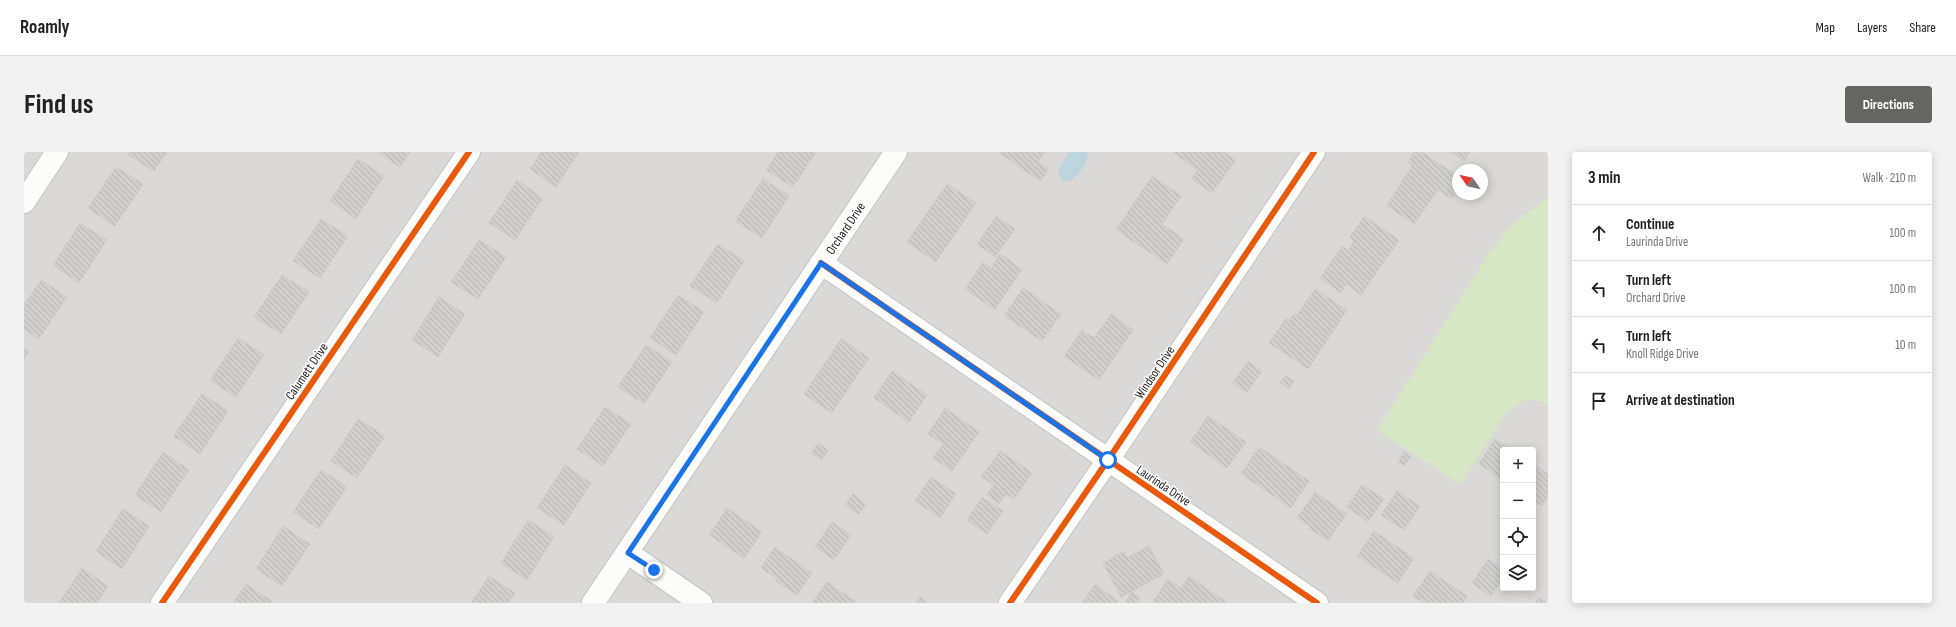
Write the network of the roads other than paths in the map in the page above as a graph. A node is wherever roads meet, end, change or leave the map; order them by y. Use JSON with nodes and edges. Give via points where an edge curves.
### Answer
{"nodes":[{"id":1,"x":57,"y":152,"type":"edge"},
{"id":2,"x":469,"y":152,"type":"edge"},
{"id":3,"x":896,"y":152,"type":"edge"},
{"id":4,"x":1314,"y":152,"type":"edge"},
{"id":5,"x":24,"y":202,"type":"edge"},
{"id":6,"x":821,"y":263,"type":"junction"},
{"id":7,"x":1108,"y":460,"type":"junction"},
{"id":8,"x":628,"y":553,"type":"junction"},
{"id":9,"x":162,"y":603,"type":"edge"},
{"id":10,"x":593,"y":603,"type":"edge"},
{"id":11,"x":701,"y":603,"type":"edge"},
{"id":12,"x":1010,"y":603,"type":"edge"},
{"id":13,"x":1317,"y":603,"type":"edge"}],
"edges":[{"from":1,"to":5,"type":"street"},
{"from":2,"to":9,"type":"street","name":"Calumett Drive"},
{"from":3,"to":6,"type":"street","name":"Orchard Drive"},
{"from":4,"to":7,"type":"street","name":"Windsor Drive"},
{"from":6,"to":7,"type":"street","name":"Laurinda Drive"},
{"from":6,"to":8,"type":"street","name":"Orchard Drive"},
{"from":7,"to":12,"type":"street","name":"Windsor Drive"},
{"from":7,"to":13,"type":"street","name":"Laurinda Drive"},
{"from":8,"to":10,"type":"street","name":"Orchard Drive"},
{"from":8,"to":11,"type":"street"}]}
